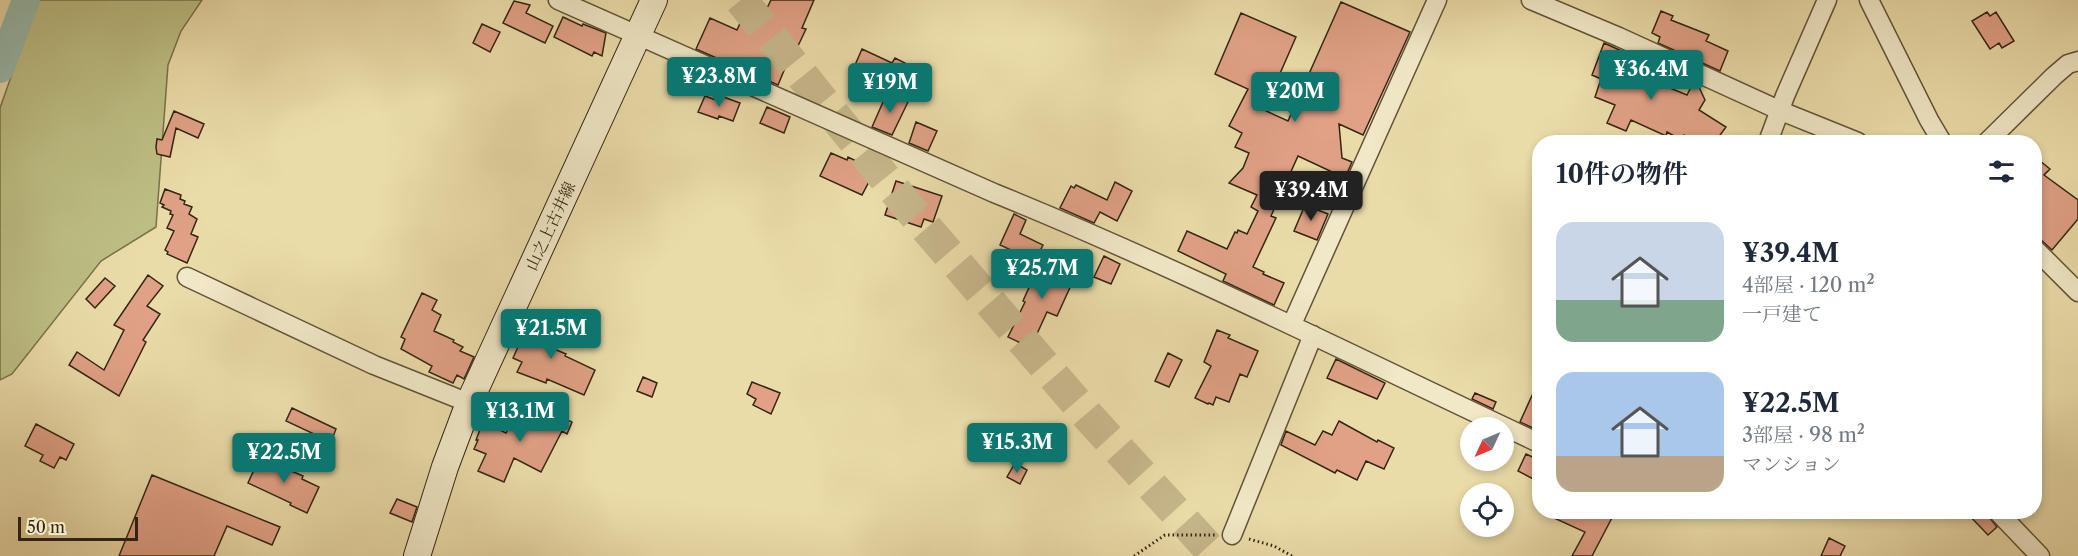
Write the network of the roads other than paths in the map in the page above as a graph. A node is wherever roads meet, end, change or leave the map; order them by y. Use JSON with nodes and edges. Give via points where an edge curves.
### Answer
{"nodes":[{"id":1,"x":558,"y":0,"type":"edge"},
{"id":2,"x":654,"y":0,"type":"edge"},
{"id":3,"x":1437,"y":0,"type":"edge"},
{"id":4,"x":1531,"y":0,"type":"edge"},
{"id":5,"x":1827,"y":0,"type":"edge"},
{"id":6,"x":1869,"y":0,"type":"edge"},
{"id":7,"x":637,"y":36,"type":"junction"},
{"id":8,"x":2078,"y":61,"type":"edge"},
{"id":9,"x":1781,"y":111,"type":"junction"},
{"id":10,"x":1771,"y":135,"type":"edge"},
{"id":11,"x":1841,"y":135,"type":"edge"},
{"id":12,"x":1938,"y":135,"type":"edge"},
{"id":13,"x":1994,"y":135,"type":"edge"},
{"id":14,"x":2042,"y":257,"type":"edge"},
{"id":15,"x":187,"y":277,"type":"dead end"},
{"id":16,"x":2078,"y":292,"type":"edge"},
{"id":17,"x":1292,"y":324,"type":"junction"},
{"id":18,"x":1312,"y":335,"type":"junction"},
{"id":19,"x":469,"y":403,"type":"junction"},
{"id":20,"x":1532,"y":440,"type":"edge"},
{"id":21,"x":2005,"y":519,"type":"edge"},
{"id":22,"x":1232,"y":535,"type":"road end"},
{"id":23,"x":417,"y":556,"type":"edge"},
{"id":24,"x":2040,"y":556,"type":"edge"}],
"edges":[{"from":1,"to":7,"type":"street"},
{"from":2,"to":7,"type":"main road","name":"山之上古井線"},
{"from":3,"to":17,"type":"street"},
{"from":4,"to":9,"type":"street"},
{"from":5,"to":9,"type":"street"},
{"from":6,"to":12,"type":"street"},
{"from":7,"to":17,"type":"street"},
{"from":7,"to":19,"type":"main road","name":"山之上古井線"},
{"from":8,"to":13,"type":"street","via":[[2061,70]]},
{"from":9,"to":10,"type":"street"},
{"from":9,"to":11,"type":"street"},
{"from":14,"to":16,"type":"street"},
{"from":15,"to":19,"type":"street","via":[[374,365]]},
{"from":17,"to":18,"type":"street"},
{"from":18,"to":20,"type":"street"},
{"from":18,"to":22,"type":"street"},
{"from":19,"to":23,"type":"main road","name":"山之上古井線"},
{"from":21,"to":24,"type":"street"}]}
